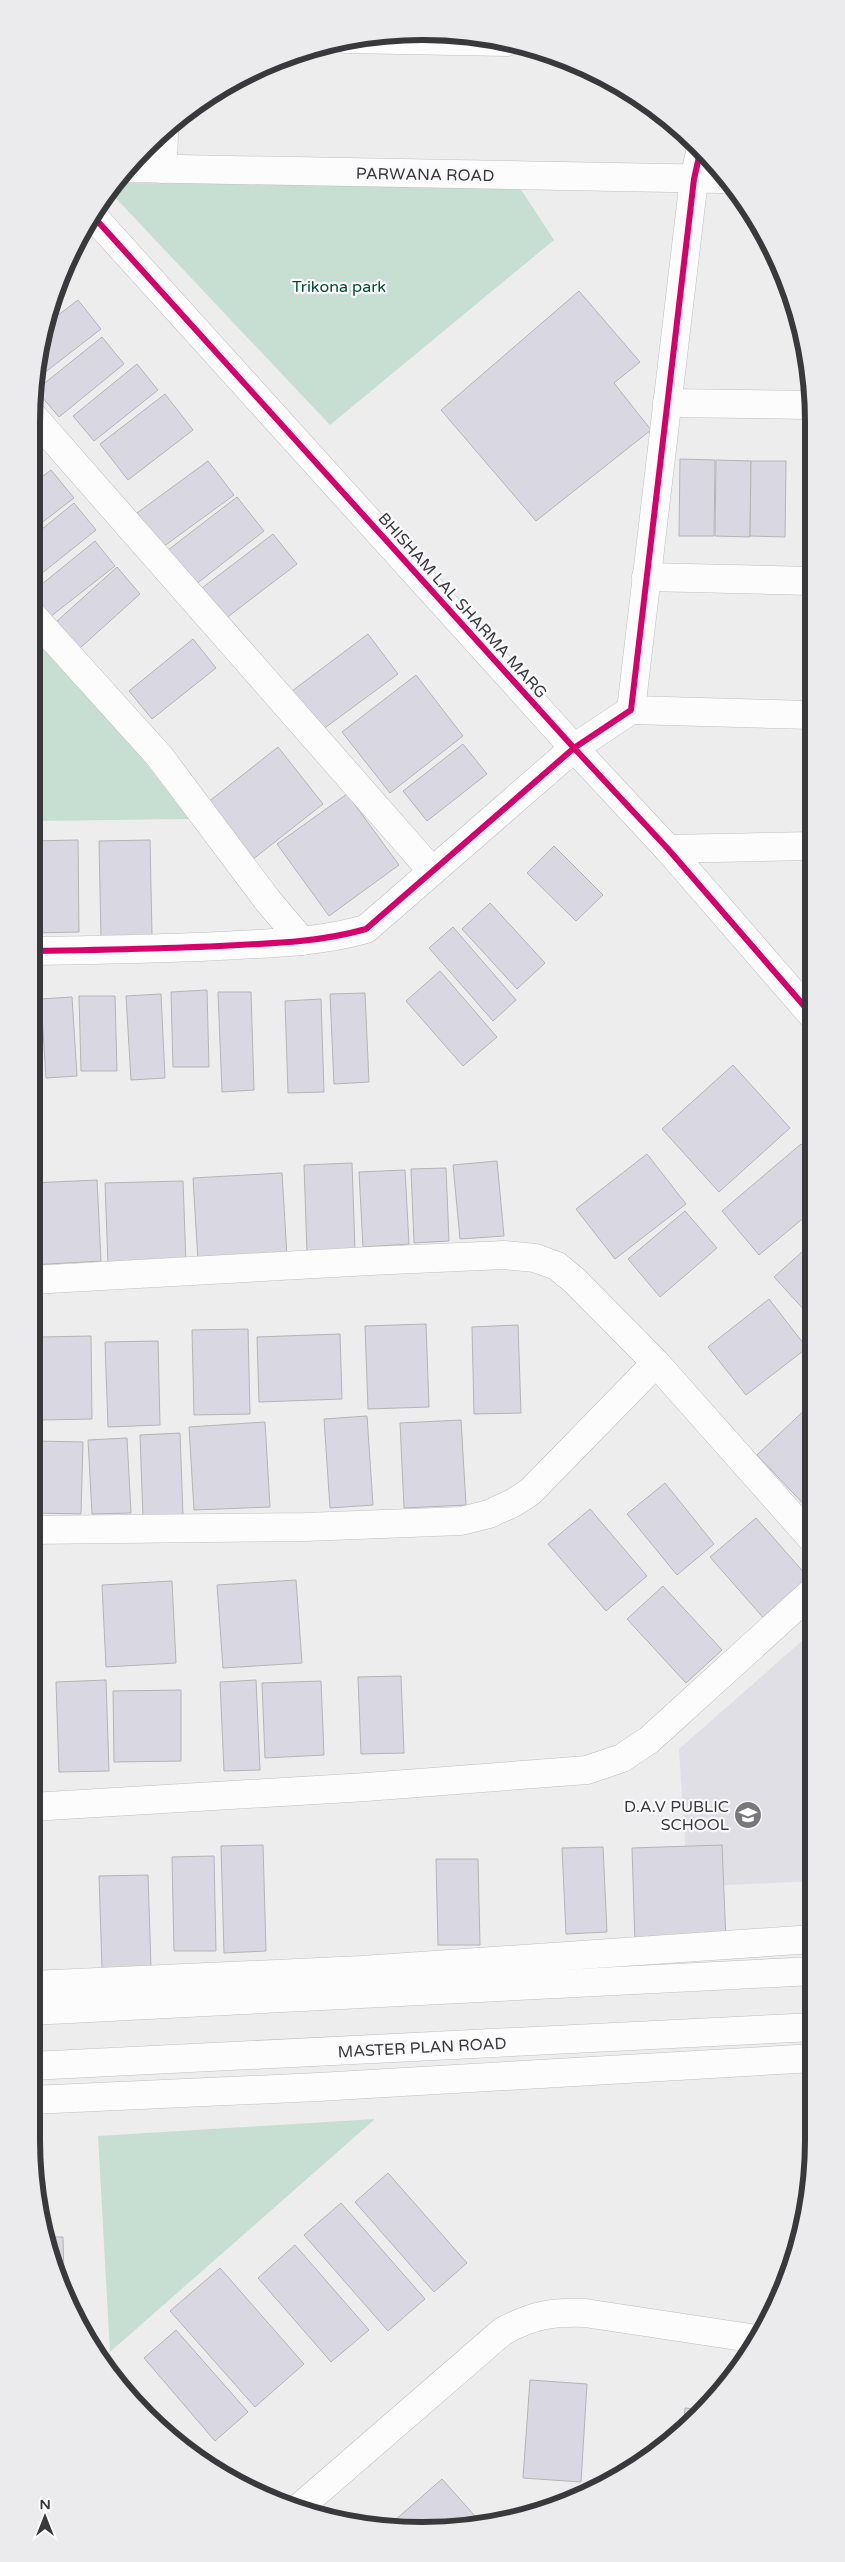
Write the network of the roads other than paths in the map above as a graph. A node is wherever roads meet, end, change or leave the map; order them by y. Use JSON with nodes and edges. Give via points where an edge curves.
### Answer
{"nodes":[{"id":1,"x":415,"y":40,"type":"edge"},
{"id":2,"x":443,"y":41,"type":"edge"},
{"id":3,"x":164,"y":141,"type":"edge"},
{"id":4,"x":699,"y":158,"type":"edge"},
{"id":5,"x":137,"y":168,"type":"edge"},
{"id":6,"x":163,"y":169,"type":"junction"},
{"id":7,"x":694,"y":179,"type":"junction"},
{"id":8,"x":717,"y":179,"type":"edge"},
{"id":9,"x":97,"y":221,"type":"edge"},
{"id":10,"x":667,"y":403,"type":"junction"},
{"id":11,"x":804,"y":405,"type":"edge"},
{"id":12,"x":40,"y":425,"type":"edge"},
{"id":13,"x":646,"y":577,"type":"junction"},
{"id":14,"x":805,"y":581,"type":"edge"},
{"id":15,"x":40,"y":624,"type":"edge"},
{"id":16,"x":631,"y":710,"type":"junction"},
{"id":17,"x":805,"y":715,"type":"edge"},
{"id":18,"x":574,"y":748,"type":"junction"},
{"id":19,"x":805,"y":846,"type":"edge"},
{"id":20,"x":668,"y":849,"type":"junction"},
{"id":21,"x":432,"y":871,"type":"junction"},
{"id":22,"x":302,"y":942,"type":"junction"},
{"id":23,"x":40,"y":951,"type":"edge"},
{"id":24,"x":805,"y":1008,"type":"edge"},
{"id":25,"x":40,"y":1279,"type":"edge"},
{"id":26,"x":656,"y":1363,"type":"junction"},
{"id":27,"x":40,"y":1530,"type":"edge"},
{"id":28,"x":805,"y":1531,"type":"edge"},
{"id":29,"x":805,"y":1598,"type":"edge"},
{"id":30,"x":40,"y":1806,"type":"edge"},
{"id":31,"x":805,"y":1940,"type":"edge"},
{"id":32,"x":805,"y":1971,"type":"edge"},
{"id":33,"x":40,"y":1985,"type":"edge"},
{"id":34,"x":40,"y":2011,"type":"edge"},
{"id":35,"x":805,"y":2027,"type":"edge"},
{"id":36,"x":805,"y":2059,"type":"edge"},
{"id":37,"x":40,"y":2066,"type":"edge"},
{"id":38,"x":40,"y":2100,"type":"edge"},
{"id":39,"x":750,"y":2338,"type":"edge"},
{"id":40,"x":304,"y":2503,"type":"edge"}],
"edges":[{"from":1,"to":2,"type":"street"},
{"from":3,"to":6,"type":"street"},
{"from":4,"to":7,"type":"street"},
{"from":5,"to":6,"type":"street","name":"PARWANA ROAD"},
{"from":6,"to":7,"type":"street","name":"PARWANA ROAD"},
{"from":7,"to":8,"type":"street","name":"PARWANA ROAD"},
{"from":7,"to":10,"type":"street"},
{"from":9,"to":18,"type":"street","name":"BHISHAM LAL SHARMA MARG"},
{"from":10,"to":11,"type":"street"},
{"from":10,"to":13,"type":"street"},
{"from":12,"to":21,"type":"street"},
{"from":13,"to":14,"type":"street"},
{"from":13,"to":16,"type":"street"},
{"from":15,"to":22,"type":"street","via":[[160,757]]},
{"from":16,"to":17,"type":"street"},
{"from":16,"to":18,"type":"street"},
{"from":18,"to":20,"type":"street","name":"BHISHAM LAL SHARMA MARG"},
{"from":18,"to":21,"type":"street"},
{"from":19,"to":20,"type":"street"},
{"from":20,"to":24,"type":"street","name":"BHISHAM LAL SHARMA MARG"},
{"from":21,"to":22,"type":"street","via":[[366,929]]},
{"from":22,"to":23,"type":"street"},
{"from":25,"to":26,"type":"street","via":[[504,1255],[536,1258],[557,1266],[575,1281]]},
{"from":26,"to":27,"type":"street","via":[[530,1492],[489,1514],[461,1520],[304,1527]]},
{"from":26,"to":28,"type":"street"},
{"from":29,"to":30,"type":"street","via":[[649,1740],[622,1758],[587,1770]]},
{"from":31,"to":33,"type":"street","via":[[362,1970]]},
{"from":32,"to":34,"type":"street"},
{"from":35,"to":37,"type":"street","name":"MASTER PLAN ROAD"},
{"from":36,"to":38,"type":"street","via":[[328,2087]]},
{"from":39,"to":40,"type":"street","via":[[585,2313],[557,2312],[528,2318],[503,2332]]}]}
